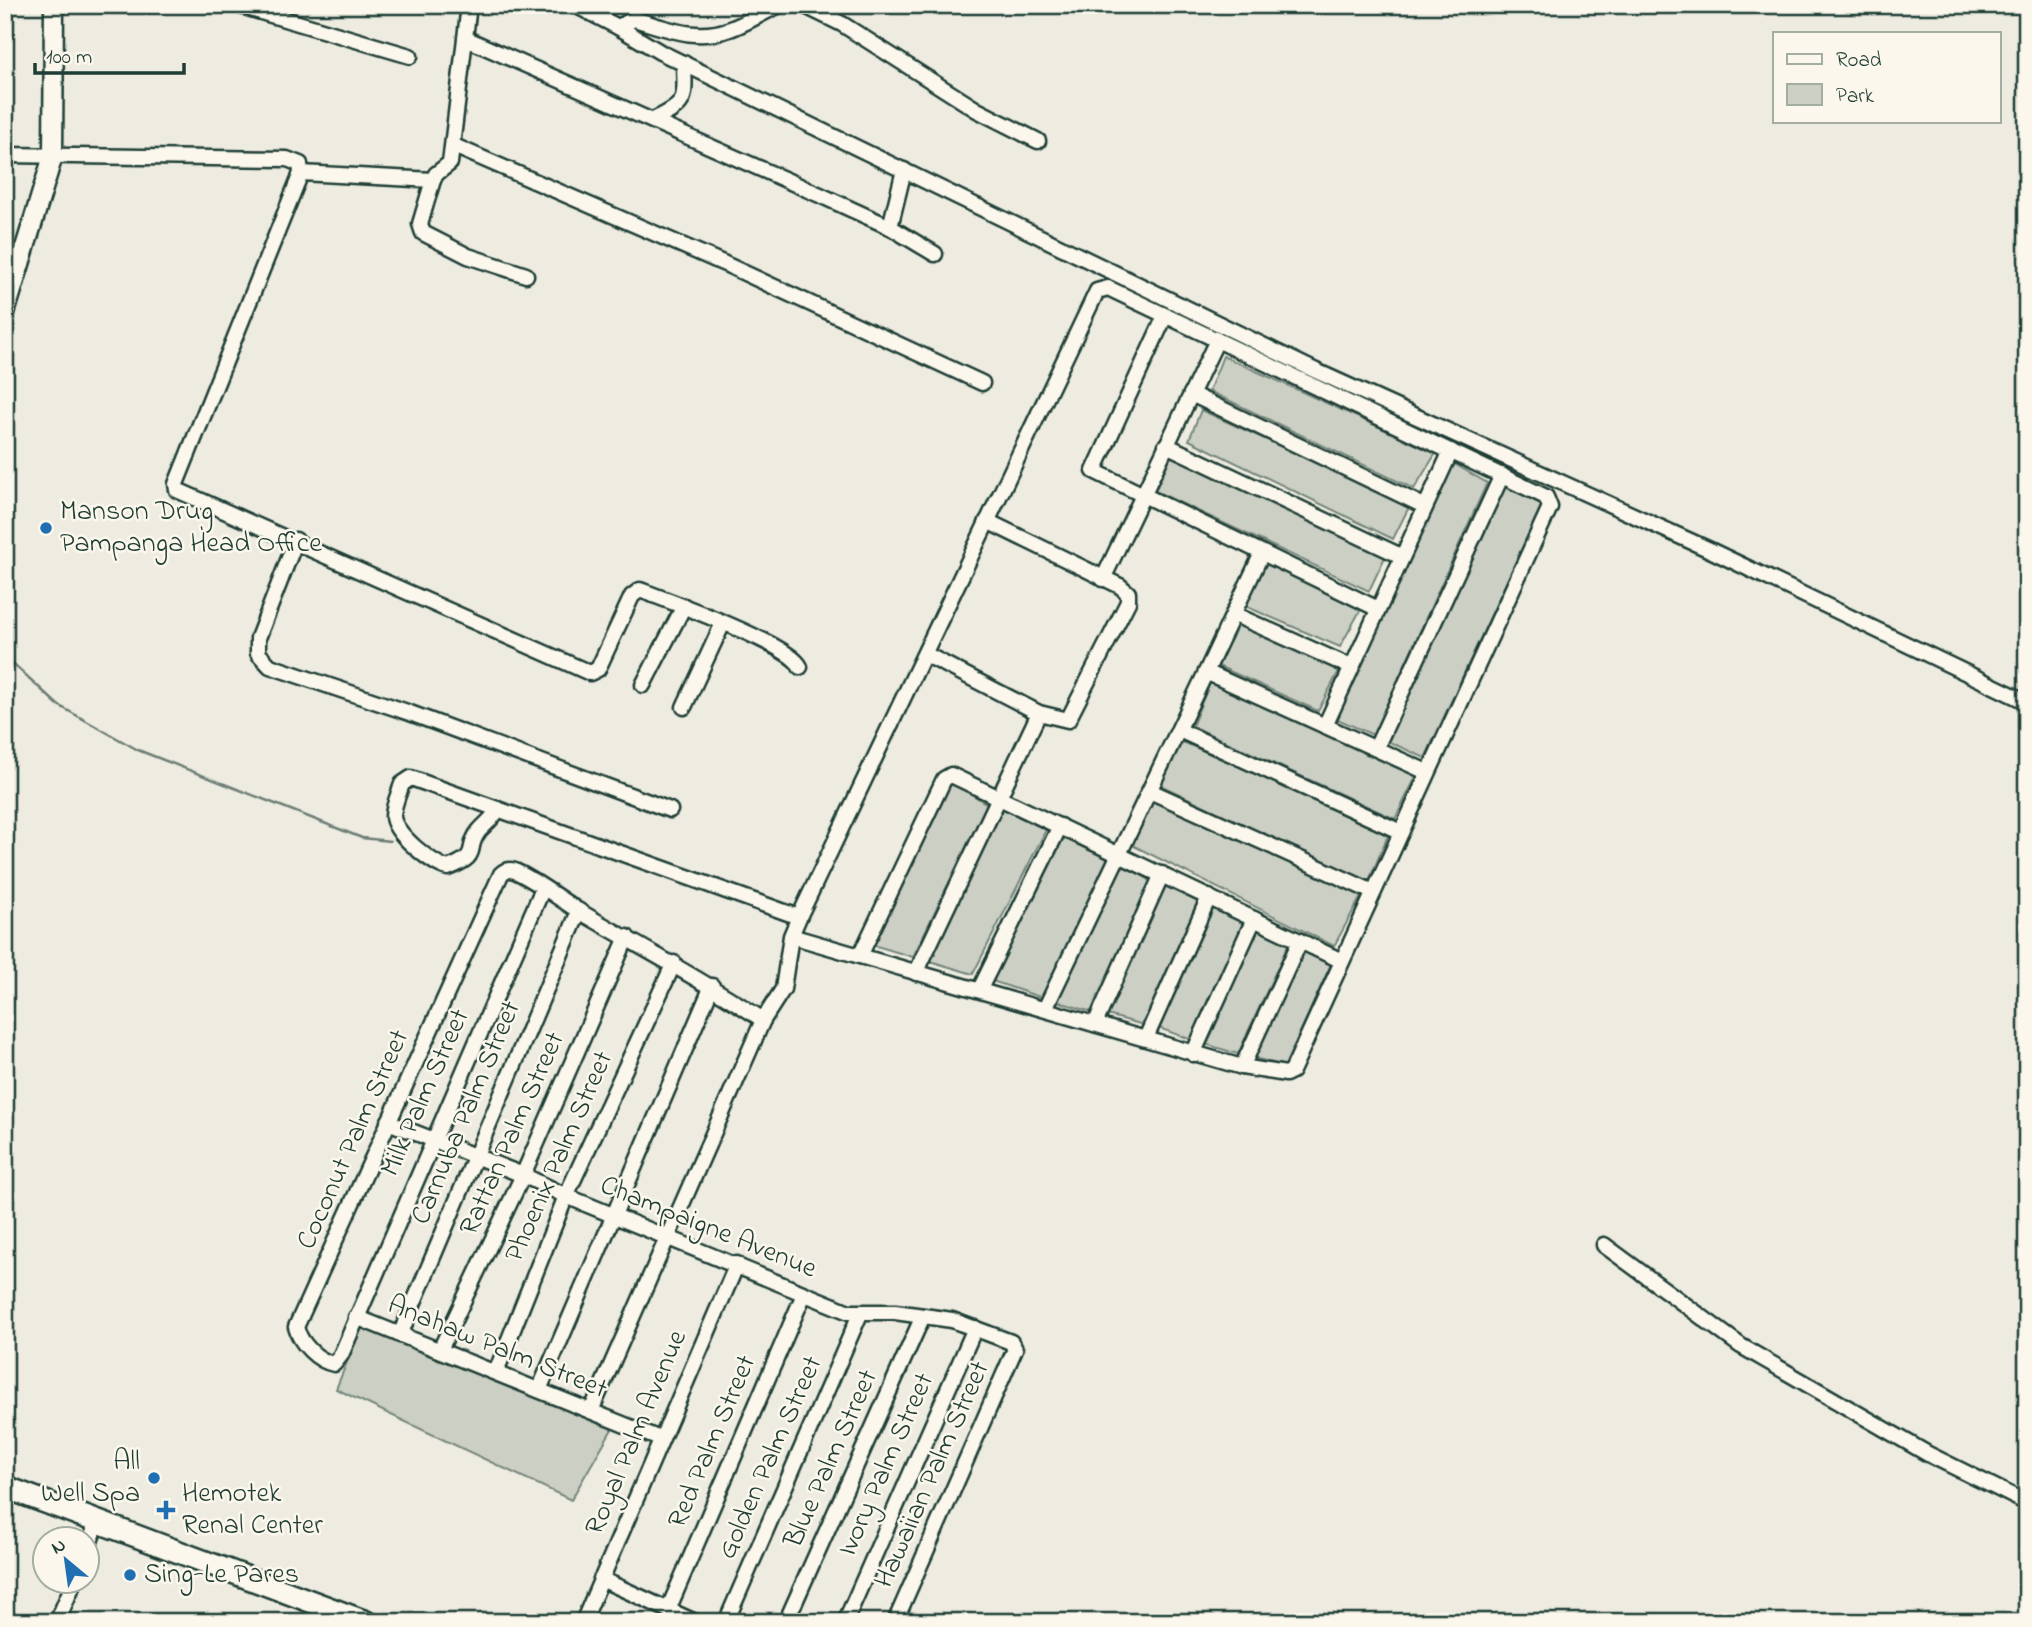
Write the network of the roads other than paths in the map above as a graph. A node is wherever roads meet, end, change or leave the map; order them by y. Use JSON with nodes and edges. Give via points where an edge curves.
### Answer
{"nodes":[{"id":1,"x":54,"y":5,"type":"edge"},
{"id":2,"x":237,"y":5,"type":"edge"},
{"id":3,"x":469,"y":5,"type":"edge"},
{"id":4,"x":575,"y":5,"type":"edge"},
{"id":5,"x":780,"y":5,"type":"edge"},
{"id":6,"x":803,"y":5,"type":"edge"},
{"id":7,"x":618,"y":27,"type":"junction"},
{"id":8,"x":467,"y":39,"type":"junction"},
{"id":9,"x":410,"y":56,"type":"dead end"},
{"id":10,"x":684,"y":63,"type":"junction"},
{"id":11,"x":653,"y":120,"type":"junction"},
{"id":12,"x":1038,"y":141,"type":"dead end"},
{"id":13,"x":453,"y":146,"type":"junction"},
{"id":14,"x":5,"y":155,"type":"edge"},
{"id":15,"x":53,"y":156,"type":"junction"},
{"id":16,"x":904,"y":170,"type":"junction"},
{"id":17,"x":300,"y":173,"type":"junction"},
{"id":18,"x":433,"y":180,"type":"junction"},
{"id":19,"x":890,"y":227,"type":"junction"},
{"id":20,"x":935,"y":254,"type":"dead end"},
{"id":21,"x":526,"y":275,"type":"dead end"},
{"id":22,"x":5,"y":313,"type":"edge"},
{"id":23,"x":1165,"y":316,"type":"junction"},
{"id":24,"x":1217,"y":340,"type":"junction"},
{"id":25,"x":982,"y":383,"type":"dead end"},
{"id":26,"x":1191,"y":394,"type":"junction"},
{"id":27,"x":1166,"y":445,"type":"junction"},
{"id":28,"x":1451,"y":451,"type":"junction"},
{"id":29,"x":1502,"y":475,"type":"junction"},
{"id":30,"x":1142,"y":495,"type":"junction"},
{"id":31,"x":1424,"y":506,"type":"junction"},
{"id":32,"x":987,"y":521,"type":"junction"},
{"id":33,"x":296,"y":540,"type":"junction"},
{"id":34,"x":1262,"y":553,"type":"junction"},
{"id":35,"x":1401,"y":556,"type":"junction"},
{"id":36,"x":1103,"y":579,"type":"junction"},
{"id":37,"x":684,"y":606,"type":"junction"},
{"id":38,"x":1376,"y":608,"type":"junction"},
{"id":39,"x":1233,"y":614,"type":"junction"},
{"id":40,"x":723,"y":623,"type":"junction"},
{"id":41,"x":925,"y":654,"type":"junction"},
{"id":42,"x":800,"y":667,"type":"dead end"},
{"id":43,"x":1351,"y":667,"type":"junction"},
{"id":44,"x":1206,"y":672,"type":"junction"},
{"id":45,"x":643,"y":685,"type":"dead end"},
{"id":46,"x":2027,"y":702,"type":"edge"},
{"id":47,"x":684,"y":707,"type":"dead end"},
{"id":48,"x":1039,"y":713,"type":"junction"},
{"id":49,"x":1325,"y":726,"type":"junction"},
{"id":50,"x":1179,"y":730,"type":"junction"},
{"id":51,"x":1376,"y":748,"type":"junction"},
{"id":52,"x":1427,"y":772,"type":"junction"},
{"id":53,"x":1150,"y":791,"type":"junction"},
{"id":54,"x":997,"y":797,"type":"junction"},
{"id":55,"x":498,"y":809,"type":"junction"},
{"id":56,"x":670,"y":810,"type":"dead end"},
{"id":57,"x":1060,"y":826,"type":"junction"},
{"id":58,"x":1401,"y":832,"type":"junction"},
{"id":59,"x":1119,"y":854,"type":"junction"},
{"id":60,"x":1162,"y":874,"type":"junction"},
{"id":61,"x":542,"y":888,"type":"junction"},
{"id":62,"x":1373,"y":892,"type":"junction"},
{"id":63,"x":1209,"y":897,"type":"junction"},
{"id":64,"x":579,"y":911,"type":"junction"},
{"id":65,"x":799,"y":917,"type":"junction"},
{"id":66,"x":1254,"y":919,"type":"junction"},
{"id":67,"x":791,"y":936,"type":"junction"},
{"id":68,"x":627,"y":937,"type":"junction"},
{"id":69,"x":1300,"y":941,"type":"junction"},
{"id":70,"x":860,"y":956,"type":"junction"},
{"id":71,"x":1342,"y":961,"type":"junction"},
{"id":72,"x":674,"y":963,"type":"junction"},
{"id":73,"x":916,"y":973,"type":"junction"},
{"id":74,"x":712,"y":986,"type":"junction"},
{"id":75,"x":980,"y":989,"type":"junction"},
{"id":76,"x":1045,"y":1009,"type":"junction"},
{"id":77,"x":763,"y":1020,"type":"junction"},
{"id":78,"x":1095,"y":1024,"type":"junction"},
{"id":79,"x":1146,"y":1038,"type":"junction"},
{"id":80,"x":1193,"y":1054,"type":"junction"},
{"id":81,"x":1242,"y":1067,"type":"junction"},
{"id":82,"x":388,"y":1122,"type":"junction"},
{"id":83,"x":432,"y":1139,"type":"junction"},
{"id":84,"x":476,"y":1156,"type":"junction"},
{"id":85,"x":523,"y":1174,"type":"junction"},
{"id":86,"x":566,"y":1196,"type":"junction"},
{"id":87,"x":613,"y":1214,"type":"junction"},
{"id":88,"x":666,"y":1235,"type":"junction"},
{"id":89,"x":1604,"y":1245,"type":"dead end"},
{"id":90,"x":737,"y":1265,"type":"junction"},
{"id":91,"x":804,"y":1294,"type":"junction"},
{"id":92,"x":860,"y":1314,"type":"junction"},
{"id":93,"x":923,"y":1315,"type":"junction"},
{"id":94,"x":356,"y":1317,"type":"junction"},
{"id":95,"x":975,"y":1328,"type":"junction"},
{"id":96,"x":400,"y":1335,"type":"junction"},
{"id":97,"x":1015,"y":1349,"type":"joint"},
{"id":98,"x":440,"y":1350,"type":"junction"},
{"id":99,"x":496,"y":1372,"type":"junction"},
{"id":100,"x":539,"y":1390,"type":"junction"},
{"id":101,"x":591,"y":1411,"type":"junction"},
{"id":102,"x":660,"y":1439,"type":"junction"},
{"id":103,"x":5,"y":1487,"type":"edge"},
{"id":104,"x":2027,"y":1503,"type":"edge"},
{"id":105,"x":98,"y":1520,"type":"junction"},
{"id":106,"x":96,"y":1526,"type":"edge"},
{"id":107,"x":601,"y":1579,"type":"junction"},
{"id":108,"x":68,"y":1596,"type":"edge"},
{"id":109,"x":668,"y":1610,"type":"junction"},
{"id":110,"x":57,"y":1622,"type":"edge"},
{"id":111,"x":366,"y":1622,"type":"edge"},
{"id":112,"x":583,"y":1622,"type":"edge"},
{"id":113,"x":695,"y":1622,"type":"edge"},
{"id":114,"x":726,"y":1622,"type":"edge"},
{"id":115,"x":786,"y":1622,"type":"edge"},
{"id":116,"x":845,"y":1622,"type":"edge"},
{"id":117,"x":895,"y":1622,"type":"edge"}],
"edges":[{"from":1,"to":15,"type":"main road"},
{"from":2,"to":9,"type":"street"},
{"from":3,"to":8,"type":"street"},
{"from":4,"to":7,"type":"street"},
{"from":5,"to":7,"type":"street","via":[[718,33],[678,33],[634,19]]},
{"from":6,"to":12,"type":"street","via":[[842,24],[976,110]]},
{"from":7,"to":10,"type":"street"},
{"from":8,"to":11,"type":"street"},
{"from":8,"to":13,"type":"street"},
{"from":10,"to":11,"type":"street","via":[[684,99],[676,109]]},
{"from":10,"to":16,"type":"street"},
{"from":11,"to":19,"type":"street"},
{"from":13,"to":18,"type":"street","via":[[450,163]]},
{"from":13,"to":25,"type":"street","via":[[725,264]]},
{"from":14,"to":15,"type":"street"},
{"from":15,"to":17,"type":"street","via":[[287,159],[298,162]]},
{"from":15,"to":22,"type":"main road"},
{"from":16,"to":19,"type":"street"},
{"from":16,"to":46,"type":"street","via":[[1316,371],[1745,566]]},
{"from":17,"to":18,"type":"street"},
{"from":17,"to":33,"type":"street","via":[[175,486]]},
{"from":18,"to":21,"type":"street","via":[[420,224],[423,233],[468,256]]},
{"from":19,"to":20,"type":"street"},
{"from":23,"to":24,"type":"street"},
{"from":23,"to":30,"type":"street","via":[[1093,468]]},
{"from":23,"to":32,"type":"street","via":[[1108,288],[1097,291]]},
{"from":24,"to":26,"type":"street"},
{"from":24,"to":28,"type":"street"},
{"from":26,"to":27,"type":"street"},
{"from":26,"to":31,"type":"street"},
{"from":27,"to":30,"type":"street"},
{"from":27,"to":35,"type":"street"},
{"from":28,"to":29,"type":"street"},
{"from":28,"to":31,"type":"street"},
{"from":29,"to":51,"type":"street"},
{"from":29,"to":52,"type":"street","via":[[1546,496],[1550,507]]},
{"from":30,"to":34,"type":"street"},
{"from":30,"to":36,"type":"street"},
{"from":31,"to":35,"type":"street"},
{"from":32,"to":36,"type":"street"},
{"from":32,"to":41,"type":"street"},
{"from":33,"to":37,"type":"street","via":[[590,673],[598,668],[635,592]]},
{"from":33,"to":56,"type":"street","via":[[258,638],[258,653],[270,666]]},
{"from":34,"to":38,"type":"street"},
{"from":34,"to":39,"type":"street"},
{"from":35,"to":38,"type":"street"},
{"from":36,"to":48,"type":"street","via":[[1128,593],[1128,602],[1074,713],[1068,720]]},
{"from":37,"to":40,"type":"street"},
{"from":37,"to":45,"type":"street"},
{"from":38,"to":43,"type":"street"},
{"from":39,"to":43,"type":"street"},
{"from":39,"to":44,"type":"street"},
{"from":40,"to":42,"type":"street","via":[[786,652]]},
{"from":40,"to":47,"type":"street"},
{"from":41,"to":48,"type":"street"},
{"from":41,"to":65,"type":"street"},
{"from":43,"to":49,"type":"street"},
{"from":44,"to":49,"type":"street"},
{"from":44,"to":50,"type":"street"},
{"from":48,"to":54,"type":"street"},
{"from":49,"to":51,"type":"street"},
{"from":50,"to":53,"type":"street"},
{"from":50,"to":58,"type":"street"},
{"from":51,"to":52,"type":"street"},
{"from":52,"to":58,"type":"street"},
{"from":53,"to":59,"type":"street"},
{"from":53,"to":62,"type":"street"},
{"from":54,"to":57,"type":"street"},
{"from":54,"to":70,"type":"street","via":[[951,775],[944,779]]},
{"from":54,"to":73,"type":"street"},
{"from":55,"to":55,"type":"street","via":[[411,778],[402,784],[393,817],[411,844],[448,868],[473,853],[475,838]]},
{"from":55,"to":65,"type":"street"},
{"from":57,"to":59,"type":"street"},
{"from":57,"to":75,"type":"street"},
{"from":58,"to":62,"type":"street"},
{"from":59,"to":60,"type":"street"},
{"from":59,"to":76,"type":"street"},
{"from":60,"to":63,"type":"street"},
{"from":60,"to":78,"type":"street"},
{"from":61,"to":64,"type":"street"},
{"from":61,"to":82,"type":"street","name":"Coconut Palm Street","via":[[512,870],[500,874]]},
{"from":61,"to":83,"type":"street","name":"Milk Palm Street"},
{"from":62,"to":71,"type":"street"},
{"from":63,"to":66,"type":"street"},
{"from":63,"to":79,"type":"street"},
{"from":64,"to":68,"type":"street"},
{"from":64,"to":84,"type":"street","name":"Carnuba Palm Street"},
{"from":65,"to":67,"type":"street"},
{"from":66,"to":69,"type":"street"},
{"from":66,"to":80,"type":"street"},
{"from":67,"to":70,"type":"street"},
{"from":67,"to":77,"type":"street","via":[[783,989]]},
{"from":68,"to":72,"type":"street"},
{"from":68,"to":85,"type":"street","name":"Rattan Palm Street"},
{"from":69,"to":71,"type":"street"},
{"from":69,"to":81,"type":"street"},
{"from":70,"to":73,"type":"street"},
{"from":71,"to":81,"type":"street","via":[[1292,1071],[1281,1075]]},
{"from":72,"to":74,"type":"street"},
{"from":72,"to":86,"type":"street","name":"Phoenix Palm Street"},
{"from":73,"to":75,"type":"street"},
{"from":74,"to":77,"type":"street"},
{"from":74,"to":87,"type":"street"},
{"from":75,"to":76,"type":"street"},
{"from":76,"to":78,"type":"street"},
{"from":77,"to":88,"type":"street"},
{"from":78,"to":79,"type":"street"},
{"from":79,"to":80,"type":"street"},
{"from":80,"to":81,"type":"street"},
{"from":82,"to":83,"type":"street","name":"Champaigne Avenue"},
{"from":82,"to":94,"type":"street","name":"Coconut Palm Street","via":[[296,1327],[299,1339],[334,1364]]},
{"from":83,"to":84,"type":"street","name":"Champaigne Avenue"},
{"from":83,"to":94,"type":"street","name":"Milk Palm Street"},
{"from":84,"to":85,"type":"street","name":"Champaigne Avenue"},
{"from":84,"to":96,"type":"street","name":"Carnuba Palm Street"},
{"from":85,"to":86,"type":"street","name":"Champaigne Avenue"},
{"from":85,"to":98,"type":"street","name":"Rattan Palm Street"},
{"from":86,"to":87,"type":"street","name":"Champaigne Avenue"},
{"from":86,"to":99,"type":"street","name":"Phoenix Palm Street"},
{"from":87,"to":88,"type":"street","name":"Champaigne Avenue"},
{"from":87,"to":100,"type":"street"},
{"from":88,"to":90,"type":"street","name":"Champaigne Avenue"},
{"from":88,"to":101,"type":"street"},
{"from":89,"to":104,"type":"street","via":[[1741,1346],[1928,1454]]},
{"from":90,"to":91,"type":"street","name":"Champaigne Avenue"},
{"from":90,"to":102,"type":"street","name":"Royal Palm Avenue"},
{"from":91,"to":92,"type":"street","name":"Champaigne Avenue"},
{"from":91,"to":109,"type":"street","name":"Red Palm Street"},
{"from":92,"to":93,"type":"street","name":"Champaigne Avenue"},
{"from":92,"to":114,"type":"street","name":"Golden Palm Street"},
{"from":93,"to":95,"type":"street","name":"Champaigne Avenue"},
{"from":93,"to":115,"type":"street","name":"Blue Palm Street"},
{"from":94,"to":96,"type":"street","name":"Anahaw Palm Street"},
{"from":95,"to":97,"type":"street","name":"Champaigne Avenue","via":[[1010,1342]]},
{"from":95,"to":116,"type":"street","name":"Ivory Palm Street"},
{"from":96,"to":98,"type":"street","name":"Anahaw Palm Street"},
{"from":97,"to":117,"type":"street","name":"Hawaiian Palm Street"},
{"from":98,"to":99,"type":"street","name":"Anahaw Palm Street"},
{"from":99,"to":100,"type":"street","name":"Anahaw Palm Street"},
{"from":100,"to":101,"type":"street","name":"Anahaw Palm Street"},
{"from":101,"to":102,"type":"street","name":"Anahaw Palm Street"},
{"from":102,"to":107,"type":"street","name":"Royal Palm Avenue"},
{"from":103,"to":105,"type":"highway"},
{"from":105,"to":106,"type":"street"},
{"from":105,"to":111,"type":"highway"},
{"from":107,"to":109,"type":"street"},
{"from":107,"to":112,"type":"street","name":"Royal Palm Avenue"},
{"from":108,"to":110,"type":"street"},
{"from":109,"to":113,"type":"street"}]}
